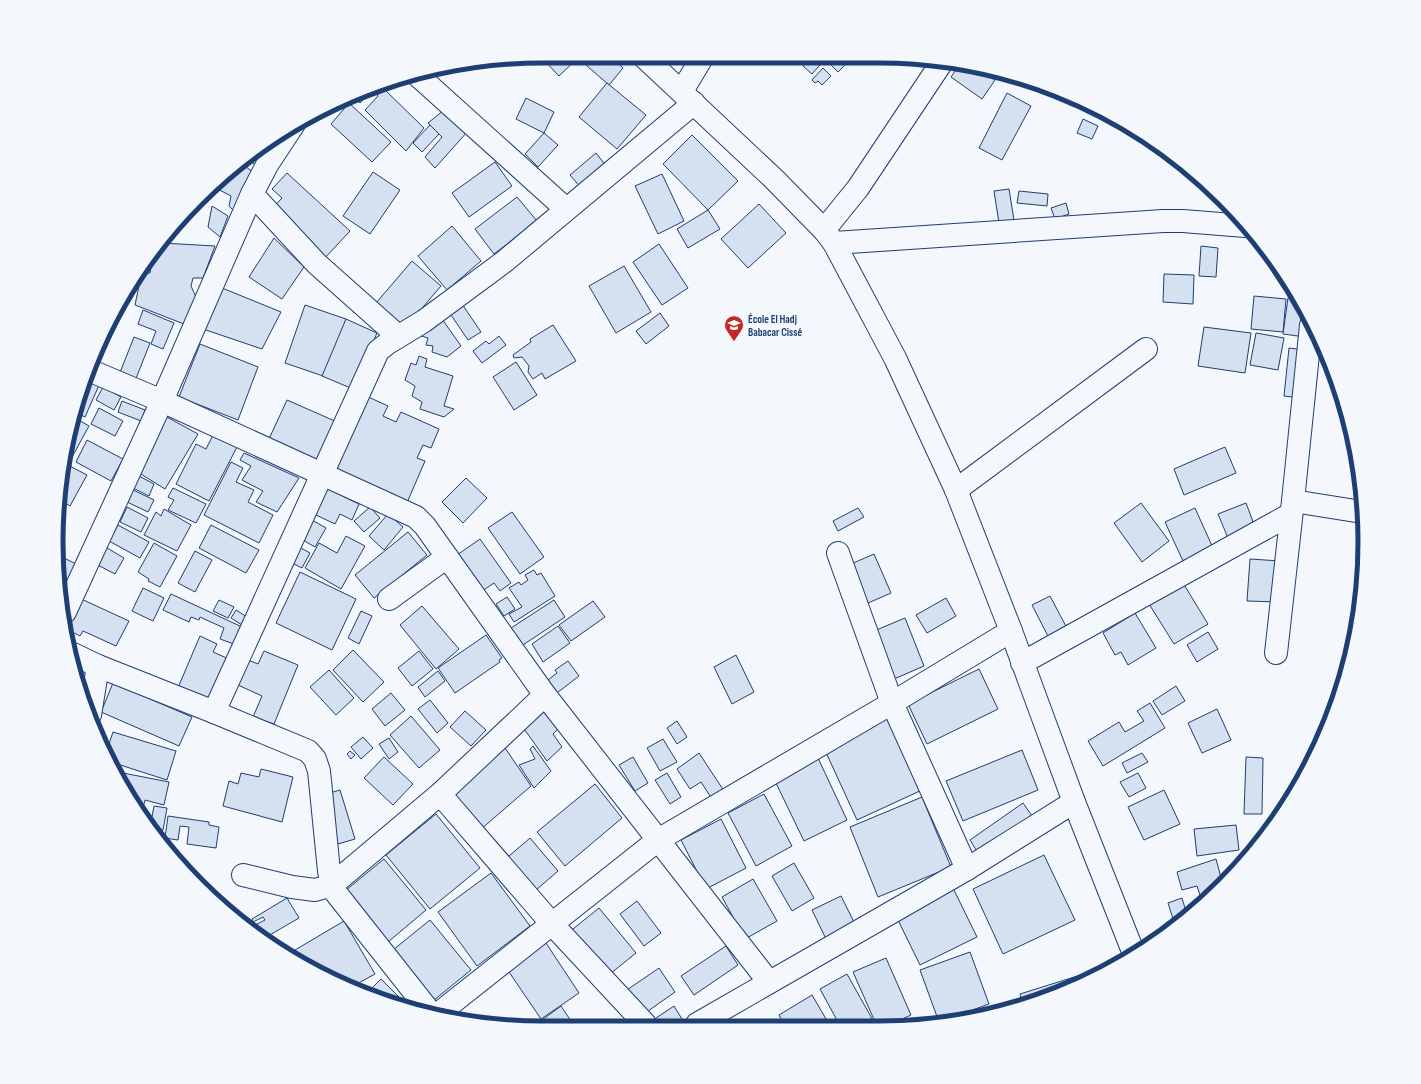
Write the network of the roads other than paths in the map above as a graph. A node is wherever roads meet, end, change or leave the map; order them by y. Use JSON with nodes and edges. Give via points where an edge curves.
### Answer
{"nodes":[{"id":1,"x":651,"y":63,"type":"edge"},
{"id":2,"x":700,"y":63,"type":"edge"},
{"id":3,"x":939,"y":67,"type":"edge"},
{"id":4,"x":421,"y":78,"type":"edge"},
{"id":5,"x":688,"y":97,"type":"junction"},
{"id":6,"x":284,"y":138,"type":"edge"},
{"id":7,"x":252,"y":194,"type":"junction"},
{"id":8,"x":566,"y":209,"type":"junction"},
{"id":9,"x":1239,"y":225,"type":"edge"},
{"id":10,"x":829,"y":237,"type":"junction"},
{"id":11,"x":1310,"y":333,"type":"edge"},
{"id":12,"x":398,"y":336,"type":"junction"},
{"id":13,"x":1146,"y":350,"type":"dead end"},
{"id":14,"x":94,"y":372,"type":"edge"},
{"id":15,"x":162,"y":401,"type":"junction"},
{"id":16,"x":322,"y":474,"type":"junction"},
{"id":17,"x":956,"y":490,"type":"junction"},
{"id":18,"x":1292,"y":507,"type":"junction"},
{"id":19,"x":1357,"y":512,"type":"edge"},
{"id":20,"x":838,"y":553,"type":"dead end"},
{"id":21,"x":447,"y":557,"type":"junction"},
{"id":22,"x":389,"y":599,"type":"dead end"},
{"id":23,"x":67,"y":607,"type":"edge"},
{"id":24,"x":1011,"y":631,"type":"junction"},
{"id":25,"x":1276,"y":653,"type":"dead end"},
{"id":26,"x":77,"y":656,"type":"edge"},
{"id":27,"x":1022,"y":663,"type":"junction"},
{"id":28,"x":98,"y":666,"type":"junction"},
{"id":29,"x":544,"y":694,"type":"junction"},
{"id":30,"x":892,"y":703,"type":"junction"},
{"id":31,"x":92,"y":705,"type":"edge"},
{"id":32,"x":214,"y":712,"type":"junction"},
{"id":33,"x":440,"y":794,"type":"junction"},
{"id":34,"x":1074,"y":802,"type":"junction"},
{"id":35,"x":658,"y":840,"type":"junction"},
{"id":36,"x":968,"y":869,"type":"junction"},
{"id":37,"x":243,"y":875,"type":"dead end"},
{"id":38,"x":332,"y":885,"type":"junction"},
{"id":39,"x":552,"y":924,"type":"junction"},
{"id":40,"x":1132,"y":948,"type":"edge"},
{"id":41,"x":769,"y":982,"type":"junction"},
{"id":42,"x":426,"y":1007,"type":"edge"},
{"id":43,"x":442,"y":1011,"type":"edge"},
{"id":44,"x":642,"y":1021,"type":"edge"},
{"id":45,"x":702,"y":1021,"type":"edge"}],
"edges":[{"from":1,"to":5,"type":"street"},
{"from":2,"to":5,"type":"street"},
{"from":3,"to":10,"type":"street","via":[[858,188]]},
{"from":4,"to":8,"type":"street"},
{"from":5,"to":8,"type":"street"},
{"from":5,"to":10,"type":"street","via":[[774,178]]},
{"from":6,"to":7,"type":"street"},
{"from":7,"to":12,"type":"street","via":[[317,264]]},
{"from":7,"to":15,"type":"street"},
{"from":8,"to":12,"type":"street","via":[[424,321]]},
{"from":9,"to":10,"type":"street","via":[[1183,221]]},
{"from":10,"to":17,"type":"street","via":[[895,358]]},
{"from":11,"to":18,"type":"street"},
{"from":12,"to":16,"type":"street","via":[[378,351]]},
{"from":13,"to":17,"type":"street"},
{"from":14,"to":15,"type":"street"},
{"from":15,"to":16,"type":"street"},
{"from":15,"to":23,"type":"street"},
{"from":16,"to":21,"type":"street","via":[[416,517]]},
{"from":16,"to":32,"type":"street"},
{"from":17,"to":24,"type":"street"},
{"from":18,"to":19,"type":"street"},
{"from":18,"to":25,"type":"street"},
{"from":18,"to":27,"type":"street"},
{"from":20,"to":30,"type":"street"},
{"from":21,"to":22,"type":"street"},
{"from":21,"to":29,"type":"street"},
{"from":24,"to":27,"type":"street"},
{"from":24,"to":30,"type":"street"},
{"from":26,"to":28,"type":"street"},
{"from":27,"to":34,"type":"street"},
{"from":28,"to":31,"type":"street"},
{"from":28,"to":32,"type":"street"},
{"from":29,"to":33,"type":"street"},
{"from":29,"to":35,"type":"street"},
{"from":30,"to":35,"type":"street"},
{"from":30,"to":36,"type":"street"},
{"from":32,"to":38,"type":"street","via":[[308,751],[315,759],[319,771]]},
{"from":33,"to":38,"type":"street"},
{"from":33,"to":39,"type":"street"},
{"from":34,"to":36,"type":"street"},
{"from":34,"to":40,"type":"street"},
{"from":35,"to":39,"type":"street"},
{"from":35,"to":41,"type":"street"},
{"from":36,"to":41,"type":"street"},
{"from":37,"to":38,"type":"street","via":[[315,890]]},
{"from":38,"to":42,"type":"street"},
{"from":39,"to":43,"type":"street"},
{"from":39,"to":44,"type":"street"},
{"from":41,"to":45,"type":"street"}]}
